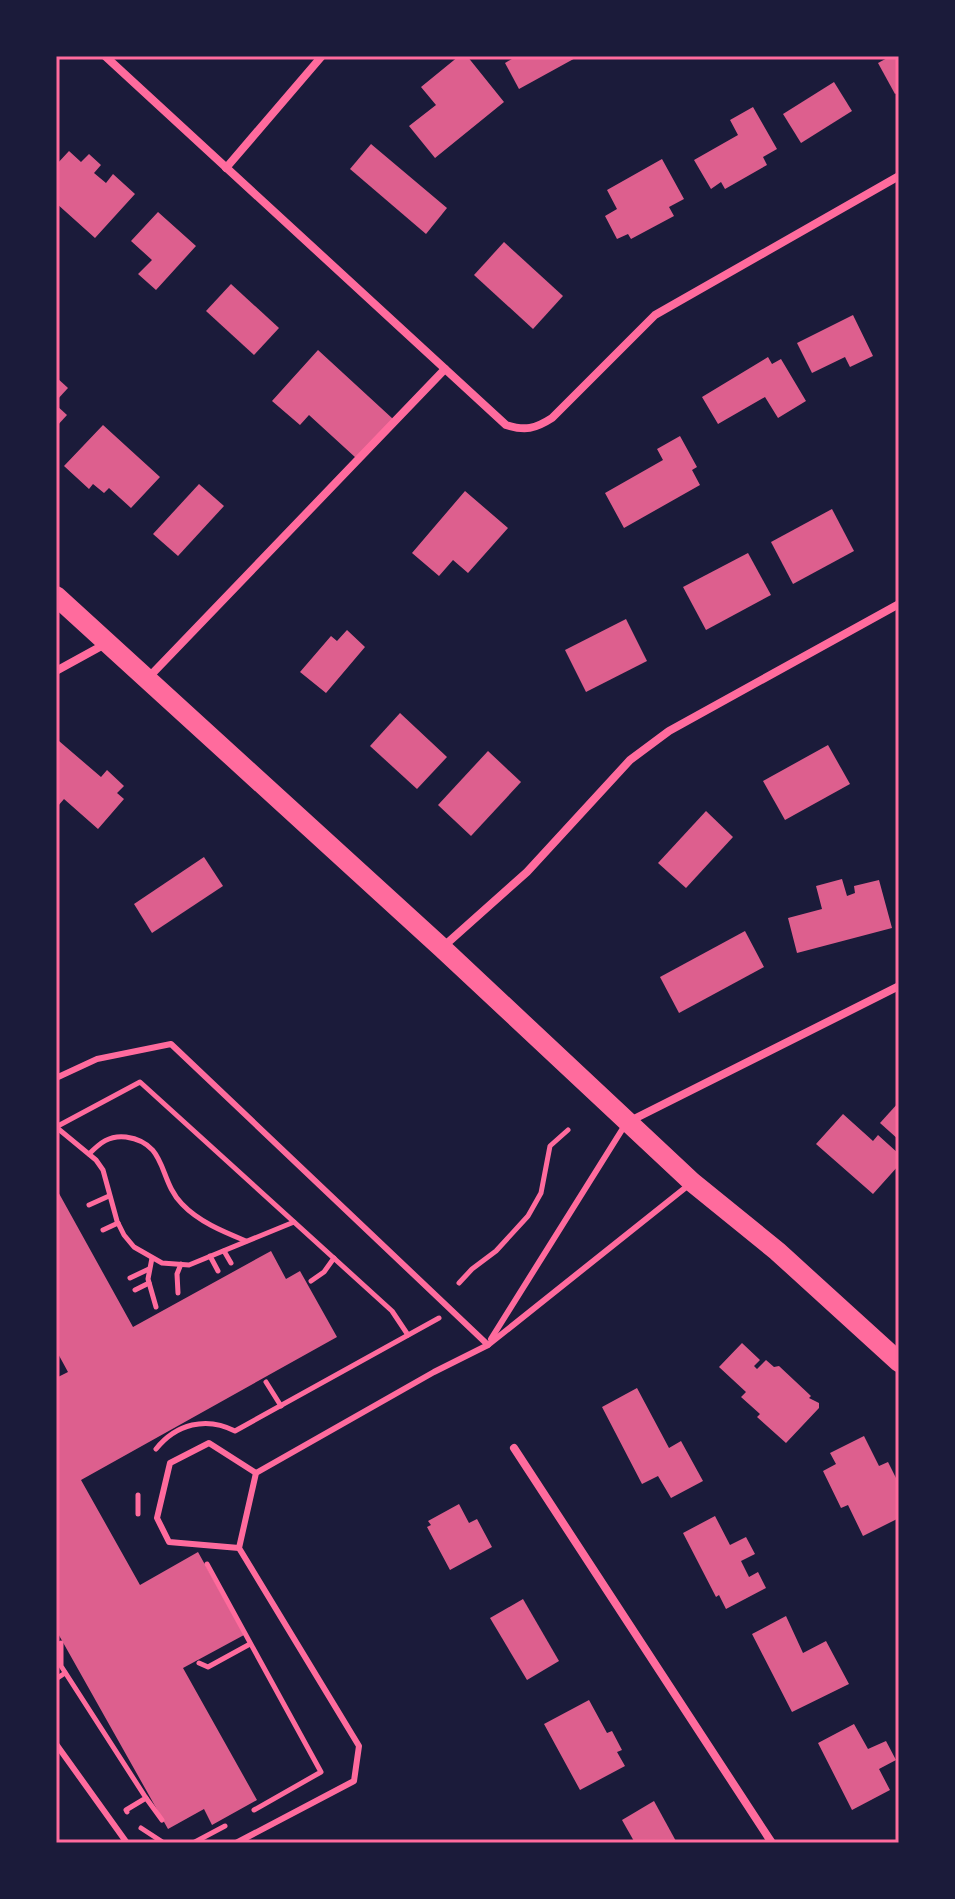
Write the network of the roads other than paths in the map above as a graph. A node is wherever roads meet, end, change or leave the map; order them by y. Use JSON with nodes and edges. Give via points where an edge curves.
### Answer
{"nodes":[{"id":1,"x":105,"y":56,"type":"edge"},
{"id":2,"x":322,"y":56,"type":"edge"},
{"id":3,"x":226,"y":168,"type":"junction"},
{"id":4,"x":899,"y":176,"type":"edge"},
{"id":5,"x":445,"y":369,"type":"junction"},
{"id":6,"x":56,"y":596,"type":"edge"},
{"id":7,"x":899,"y":604,"type":"edge"},
{"id":8,"x":108,"y":643,"type":"junction"},
{"id":9,"x":56,"y":671,"type":"edge"},
{"id":10,"x":148,"y":679,"type":"junction"},
{"id":11,"x":442,"y":948,"type":"junction"},
{"id":12,"x":899,"y":986,"type":"edge"},
{"id":13,"x":56,"y":1078,"type":"edge"},
{"id":14,"x":627,"y":1122,"type":"junction"},
{"id":15,"x":692,"y":1182,"type":"junction"},
{"id":16,"x":488,"y":1345,"type":"junction"},
{"id":17,"x":899,"y":1362,"type":"edge"},
{"id":18,"x":514,"y":1448,"type":"dead end"},
{"id":19,"x":256,"y":1473,"type":"junction"},
{"id":20,"x":239,"y":1548,"type":"junction"},
{"id":21,"x":56,"y":1744,"type":"edge"},
{"id":22,"x":127,"y":1843,"type":"edge"},
{"id":23,"x":236,"y":1843,"type":"edge"},
{"id":24,"x":772,"y":1843,"type":"edge"}],
"edges":[{"from":1,"to":3,"type":"street"},
{"from":2,"to":3,"type":"street"},
{"from":3,"to":5,"type":"street"},
{"from":4,"to":5,"type":"street","via":[[655,315],[538,428],[506,425]]},
{"from":5,"to":10,"type":"street"},
{"from":6,"to":8,"type":"main road"},
{"from":7,"to":11,"type":"street","via":[[669,731],[630,760],[527,872]]},
{"from":8,"to":9,"type":"street"},
{"from":8,"to":10,"type":"main road"},
{"from":10,"to":11,"type":"main road"},
{"from":11,"to":14,"type":"main road"},
{"from":12,"to":14,"type":"street"},
{"from":13,"to":16,"type":"lane","via":[[97,1059],[171,1044]]},
{"from":14,"to":15,"type":"main road"},
{"from":14,"to":16,"type":"lane"},
{"from":15,"to":16,"type":"lane"},
{"from":15,"to":17,"type":"main road"},
{"from":16,"to":19,"type":"lane"},
{"from":18,"to":24,"type":"street"},
{"from":19,"to":20,"type":"lane"},
{"from":19,"to":20,"type":"lane","via":[[209,1443],[170,1463],[157,1518],[169,1542]]},
{"from":20,"to":23,"type":"lane","via":[[359,1746],[354,1781]]},
{"from":21,"to":22,"type":"lane"}]}
